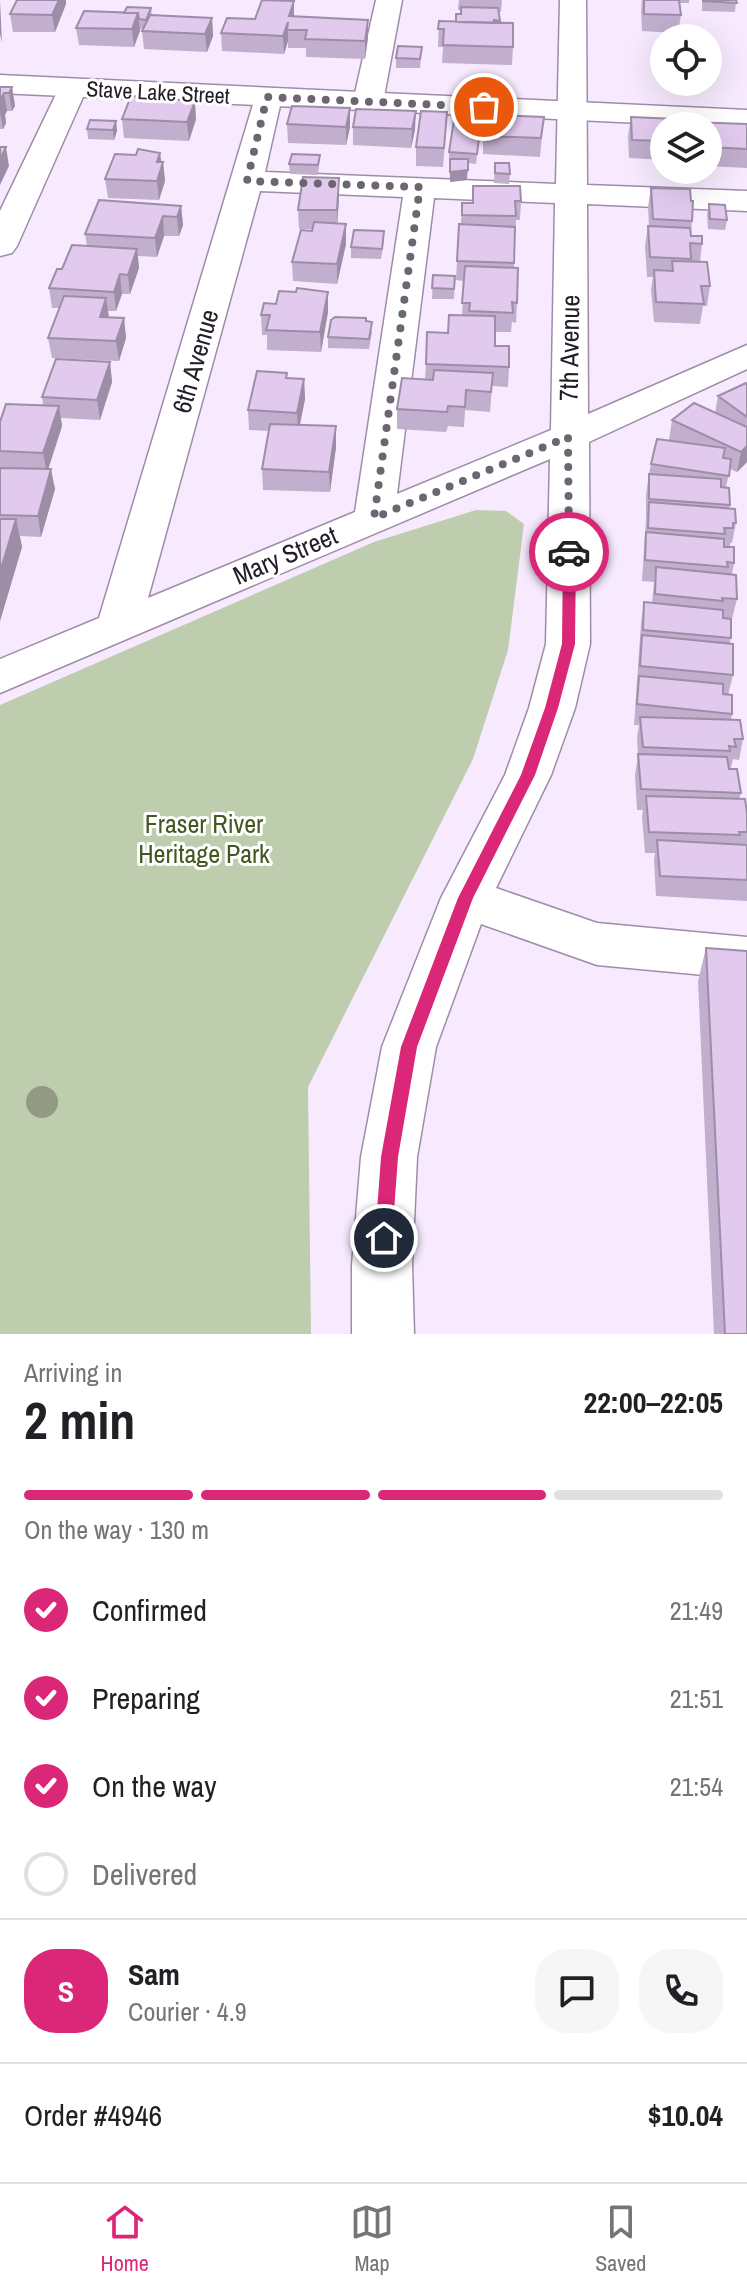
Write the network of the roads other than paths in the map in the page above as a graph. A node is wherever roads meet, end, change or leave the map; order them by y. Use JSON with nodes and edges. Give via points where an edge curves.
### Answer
{"nodes":[{"id":1,"x":389,"y":0,"type":"edge"},
{"id":2,"x":573,"y":0,"type":"edge"},
{"id":3,"x":0,"y":84,"type":"edge"},
{"id":4,"x":73,"y":88,"type":"junction"},
{"id":5,"x":267,"y":97,"type":"junction"},
{"id":6,"x":368,"y":102,"type":"junction"},
{"id":7,"x":571,"y":111,"type":"junction"},
{"id":8,"x":747,"y":119,"type":"edge"},
{"id":9,"x":247,"y":181,"type":"junction"},
{"id":10,"x":420,"y":187,"type":"junction"},
{"id":11,"x":571,"y":192,"type":"junction"},
{"id":12,"x":747,"y":201,"type":"edge"},
{"id":13,"x":0,"y":246,"type":"edge"},
{"id":14,"x":747,"y":356,"type":"edge"},
{"id":15,"x":568,"y":437,"type":"junction"},
{"id":16,"x":374,"y":518,"type":"junction"},
{"id":17,"x":119,"y":624,"type":"junction"},
{"id":18,"x":0,"y":677,"type":"edge"},
{"id":19,"x":466,"y":898,"type":"junction"},
{"id":20,"x":747,"y":958,"type":"edge"},
{"id":21,"x":383,"y":1334,"type":"edge"}],
"edges":[{"from":1,"to":6,"type":"street"},
{"from":2,"to":7,"type":"street","name":"7th Avenue"},
{"from":3,"to":4,"type":"street","name":"Stave Lake Street"},
{"from":4,"to":5,"type":"street","name":"Stave Lake Street"},
{"from":4,"to":13,"type":"street"},
{"from":5,"to":6,"type":"street","name":"Stave Lake Street"},
{"from":5,"to":9,"type":"street","name":"6th Avenue"},
{"from":6,"to":7,"type":"street","name":"Stave Lake Street"},
{"from":7,"to":8,"type":"street","name":"Stave Lake Street"},
{"from":7,"to":11,"type":"street","name":"7th Avenue"},
{"from":9,"to":10,"type":"street"},
{"from":9,"to":17,"type":"street","name":"6th Avenue"},
{"from":10,"to":11,"type":"street"},
{"from":10,"to":16,"type":"street"},
{"from":11,"to":12,"type":"street"},
{"from":11,"to":15,"type":"street","name":"7th Avenue"},
{"from":14,"to":15,"type":"street","name":"Mary Street"},
{"from":15,"to":16,"type":"street","name":"Mary Street"},
{"from":15,"to":19,"type":"street","name":"7th Avenue","via":[[568,644],[528,775]]},
{"from":16,"to":17,"type":"street","name":"Mary Street"},
{"from":17,"to":18,"type":"street","name":"Mary Street"},
{"from":19,"to":20,"type":"street","via":[[597,944]]},
{"from":19,"to":21,"type":"street","name":"7th Avenue","via":[[409,1047],[389,1157]]}]}
